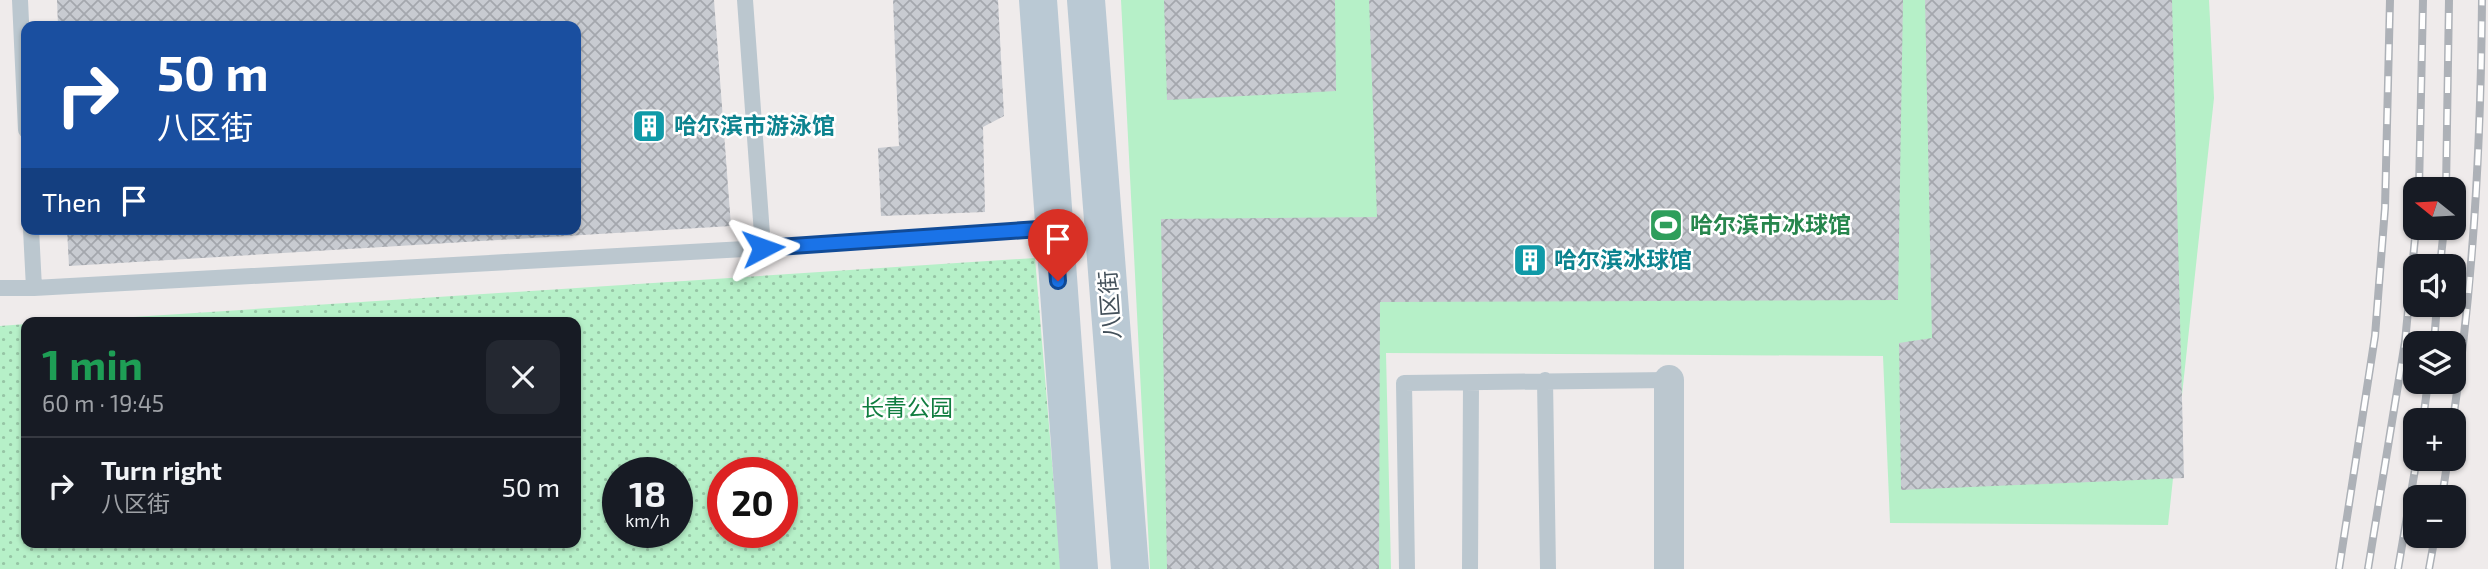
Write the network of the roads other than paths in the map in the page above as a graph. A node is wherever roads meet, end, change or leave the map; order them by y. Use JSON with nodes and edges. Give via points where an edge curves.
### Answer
{"nodes":[{"id":1,"x":20,"y":0,"type":"edge"},
{"id":2,"x":745,"y":0,"type":"edge"},
{"id":3,"x":1038,"y":0,"type":"edge"},
{"id":4,"x":1086,"y":0,"type":"edge"},
{"id":5,"x":21,"y":22,"type":"edge"},
{"id":6,"x":1054,"y":228,"type":"junction"},
{"id":7,"x":31,"y":235,"type":"edge"},
{"id":8,"x":763,"y":248,"type":"junction"},
{"id":9,"x":0,"y":288,"type":"edge"},
{"id":10,"x":34,"y":288,"type":"junction"},
{"id":11,"x":1545,"y":380,"type":"junction"},
{"id":12,"x":1669,"y":380,"type":"joint"},
{"id":13,"x":1471,"y":383,"type":"junction"},
{"id":14,"x":1079,"y":569,"type":"edge"},
{"id":15,"x":1130,"y":569,"type":"edge"},
{"id":16,"x":1407,"y":569,"type":"edge"},
{"id":17,"x":1470,"y":569,"type":"edge"},
{"id":18,"x":1548,"y":569,"type":"edge"},
{"id":19,"x":1670,"y":569,"type":"edge"}],
"edges":[{"from":1,"to":5,"type":"lane"},
{"from":2,"to":8,"type":"lane"},
{"from":3,"to":6,"type":"main road"},
{"from":4,"to":15,"type":"main road","name":"八区街"},
{"from":6,"to":8,"type":"lane"},
{"from":6,"to":14,"type":"main road"},
{"from":7,"to":10,"type":"lane"},
{"from":8,"to":10,"type":"lane"},
{"from":9,"to":10,"type":"lane"},
{"from":11,"to":12,"type":"lane"},
{"from":11,"to":13,"type":"lane"},
{"from":11,"to":18,"type":"lane"},
{"from":12,"to":19,"type":"street"},
{"from":13,"to":16,"type":"lane","via":[[1404,383]]},
{"from":13,"to":17,"type":"lane"}]}
